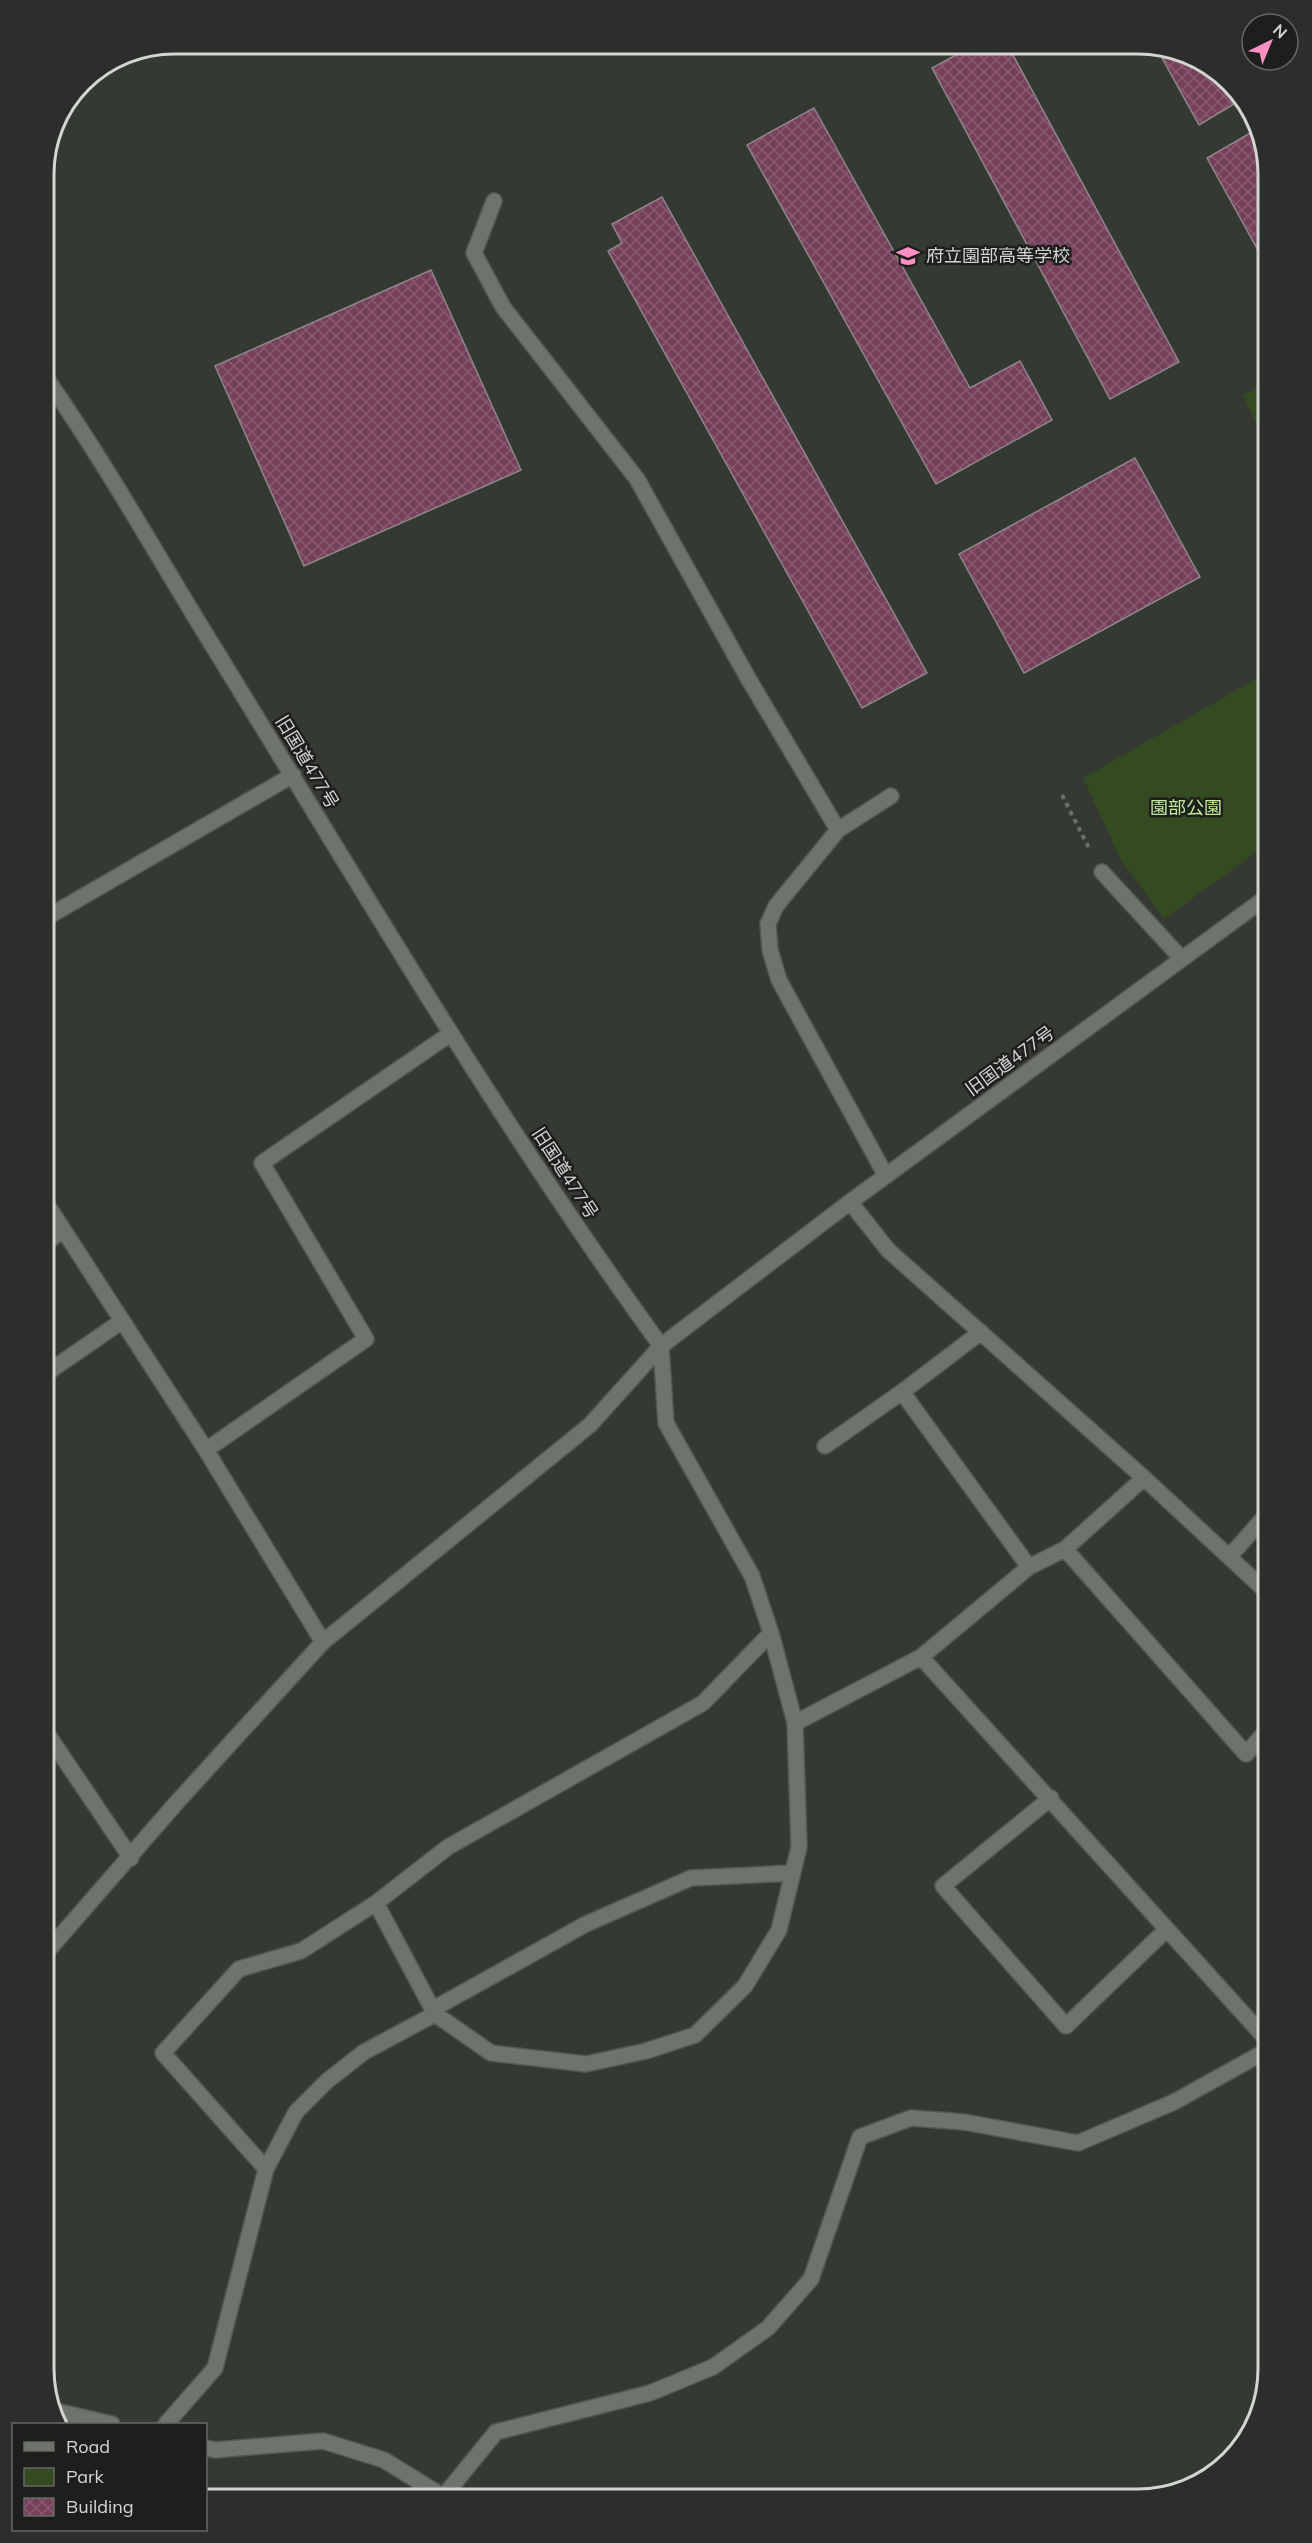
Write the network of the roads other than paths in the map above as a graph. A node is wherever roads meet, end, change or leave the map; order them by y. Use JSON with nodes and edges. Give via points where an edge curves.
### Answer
{"nodes":[{"id":1,"x":494,"y":201,"type":"dead end"},
{"id":2,"x":54,"y":391,"type":"edge"},
{"id":3,"x":293,"y":775,"type":"junction"},
{"id":4,"x":891,"y":796,"type":"dead end"},
{"id":5,"x":838,"y":830,"type":"junction"},
{"id":6,"x":1101,"y":872,"type":"road end"},
{"id":7,"x":1258,"y":904,"type":"edge"},
{"id":8,"x":54,"y":913,"type":"edge"},
{"id":9,"x":1181,"y":958,"type":"junction"},
{"id":10,"x":450,"y":1034,"type":"junction"},
{"id":11,"x":886,"y":1176,"type":"junction"},
{"id":12,"x":850,"y":1202,"type":"junction"},
{"id":13,"x":54,"y":1215,"type":"edge"},
{"id":14,"x":63,"y":1229,"type":"junction"},
{"id":15,"x":54,"y":1237,"type":"edge"},
{"id":16,"x":122,"y":1321,"type":"junction"},
{"id":17,"x":981,"y":1332,"type":"junction"},
{"id":18,"x":661,"y":1346,"type":"junction"},
{"id":19,"x":54,"y":1368,"type":"edge"},
{"id":20,"x":902,"y":1392,"type":"junction"},
{"id":21,"x":825,"y":1446,"type":"dead end"},
{"id":22,"x":206,"y":1450,"type":"junction"},
{"id":23,"x":1144,"y":1478,"type":"junction"},
{"id":24,"x":1258,"y":1525,"type":"edge"},
{"id":25,"x":1065,"y":1549,"type":"junction"},
{"id":26,"x":1230,"y":1556,"type":"junction"},
{"id":27,"x":1029,"y":1567,"type":"junction"},
{"id":28,"x":1258,"y":1583,"type":"edge"},
{"id":29,"x":771,"y":1633,"type":"junction"},
{"id":30,"x":323,"y":1642,"type":"junction"},
{"id":31,"x":921,"y":1657,"type":"junction"},
{"id":32,"x":795,"y":1723,"type":"junction"},
{"id":33,"x":1258,"y":1741,"type":"edge"},
{"id":34,"x":54,"y":1744,"type":"edge"},
{"id":35,"x":1051,"y":1798,"type":"junction"},
{"id":36,"x":130,"y":1858,"type":"junction"},
{"id":37,"x":792,"y":1873,"type":"junction"},
{"id":38,"x":376,"y":1903,"type":"junction"},
{"id":39,"x":1166,"y":1930,"type":"junction"},
{"id":40,"x":54,"y":1944,"type":"edge"},
{"id":41,"x":434,"y":2012,"type":"junction"},
{"id":42,"x":1258,"y":2029,"type":"edge"},
{"id":43,"x":1258,"y":2056,"type":"edge"},
{"id":44,"x":266,"y":2169,"type":"junction"},
{"id":45,"x":62,"y":2412,"type":"edge"},
{"id":46,"x":108,"y":2423,"type":"edge"},
{"id":47,"x":167,"y":2423,"type":"edge"},
{"id":48,"x":207,"y":2448,"type":"edge"},
{"id":49,"x":431,"y":2489,"type":"edge"},
{"id":50,"x":453,"y":2489,"type":"edge"}],
"edges":[{"from":1,"to":5,"type":"street","via":[[474,253],[503,308],[637,479]]},
{"from":2,"to":3,"type":"street","name":"旧国道477号"},
{"from":3,"to":8,"type":"street"},
{"from":3,"to":10,"type":"street","name":"旧国道477号"},
{"from":4,"to":5,"type":"street"},
{"from":5,"to":11,"type":"street","via":[[776,906],[768,924],[770,950],[779,980]]},
{"from":6,"to":9,"type":"street"},
{"from":7,"to":9,"type":"street","name":"旧国道477号"},
{"from":9,"to":11,"type":"street","name":"旧国道477号"},
{"from":10,"to":18,"type":"street","name":"旧国道477号","via":[[599,1262]]},
{"from":10,"to":22,"type":"street","via":[[262,1163],[366,1339]]},
{"from":11,"to":12,"type":"street","name":"旧国道477号"},
{"from":12,"to":17,"type":"street","via":[[888,1250]]},
{"from":12,"to":18,"type":"street","name":"旧国道477号"},
{"from":13,"to":14,"type":"street"},
{"from":14,"to":15,"type":"street"},
{"from":14,"to":16,"type":"street"},
{"from":16,"to":19,"type":"street"},
{"from":16,"to":22,"type":"street"},
{"from":17,"to":20,"type":"street"},
{"from":17,"to":23,"type":"street"},
{"from":18,"to":29,"type":"street","via":[[666,1423],[752,1576]]},
{"from":18,"to":30,"type":"street","via":[[590,1425]]},
{"from":20,"to":21,"type":"street"},
{"from":20,"to":27,"type":"street"},
{"from":22,"to":30,"type":"street"},
{"from":23,"to":25,"type":"street"},
{"from":23,"to":26,"type":"street"},
{"from":24,"to":26,"type":"street"},
{"from":25,"to":27,"type":"street"},
{"from":25,"to":33,"type":"street","via":[[1246,1754]]},
{"from":26,"to":28,"type":"street"},
{"from":27,"to":31,"type":"street"},
{"from":29,"to":32,"type":"street"},
{"from":29,"to":38,"type":"street","via":[[703,1703],[448,1847]]},
{"from":30,"to":36,"type":"street"},
{"from":31,"to":32,"type":"street"},
{"from":31,"to":35,"type":"street"},
{"from":32,"to":37,"type":"street","via":[[799,1847]]},
{"from":34,"to":36,"type":"street"},
{"from":35,"to":39,"type":"street"},
{"from":35,"to":39,"type":"street","via":[[943,1886],[1066,2026]]},
{"from":36,"to":40,"type":"street"},
{"from":37,"to":41,"type":"street","via":[[691,1878],[586,1924]]},
{"from":37,"to":41,"type":"street","via":[[779,1930],[745,1986],[695,2035],[586,2064],[491,2053]]},
{"from":38,"to":41,"type":"street"},
{"from":38,"to":44,"type":"street","via":[[300,1951],[239,1969],[163,2053]]},
{"from":39,"to":42,"type":"street"},
{"from":41,"to":44,"type":"street","via":[[364,2052],[327,2081],[296,2112]]},
{"from":43,"to":50,"type":"street","via":[[1174,2102],[1078,2143],[964,2122],[911,2118],[860,2137],[811,2279],[768,2328],[713,2367],[650,2393],[496,2432]]},
{"from":44,"to":47,"type":"street","via":[[215,2368]]},
{"from":45,"to":46,"type":"street"},
{"from":48,"to":49,"type":"street","via":[[323,2441],[384,2460]]}]}
